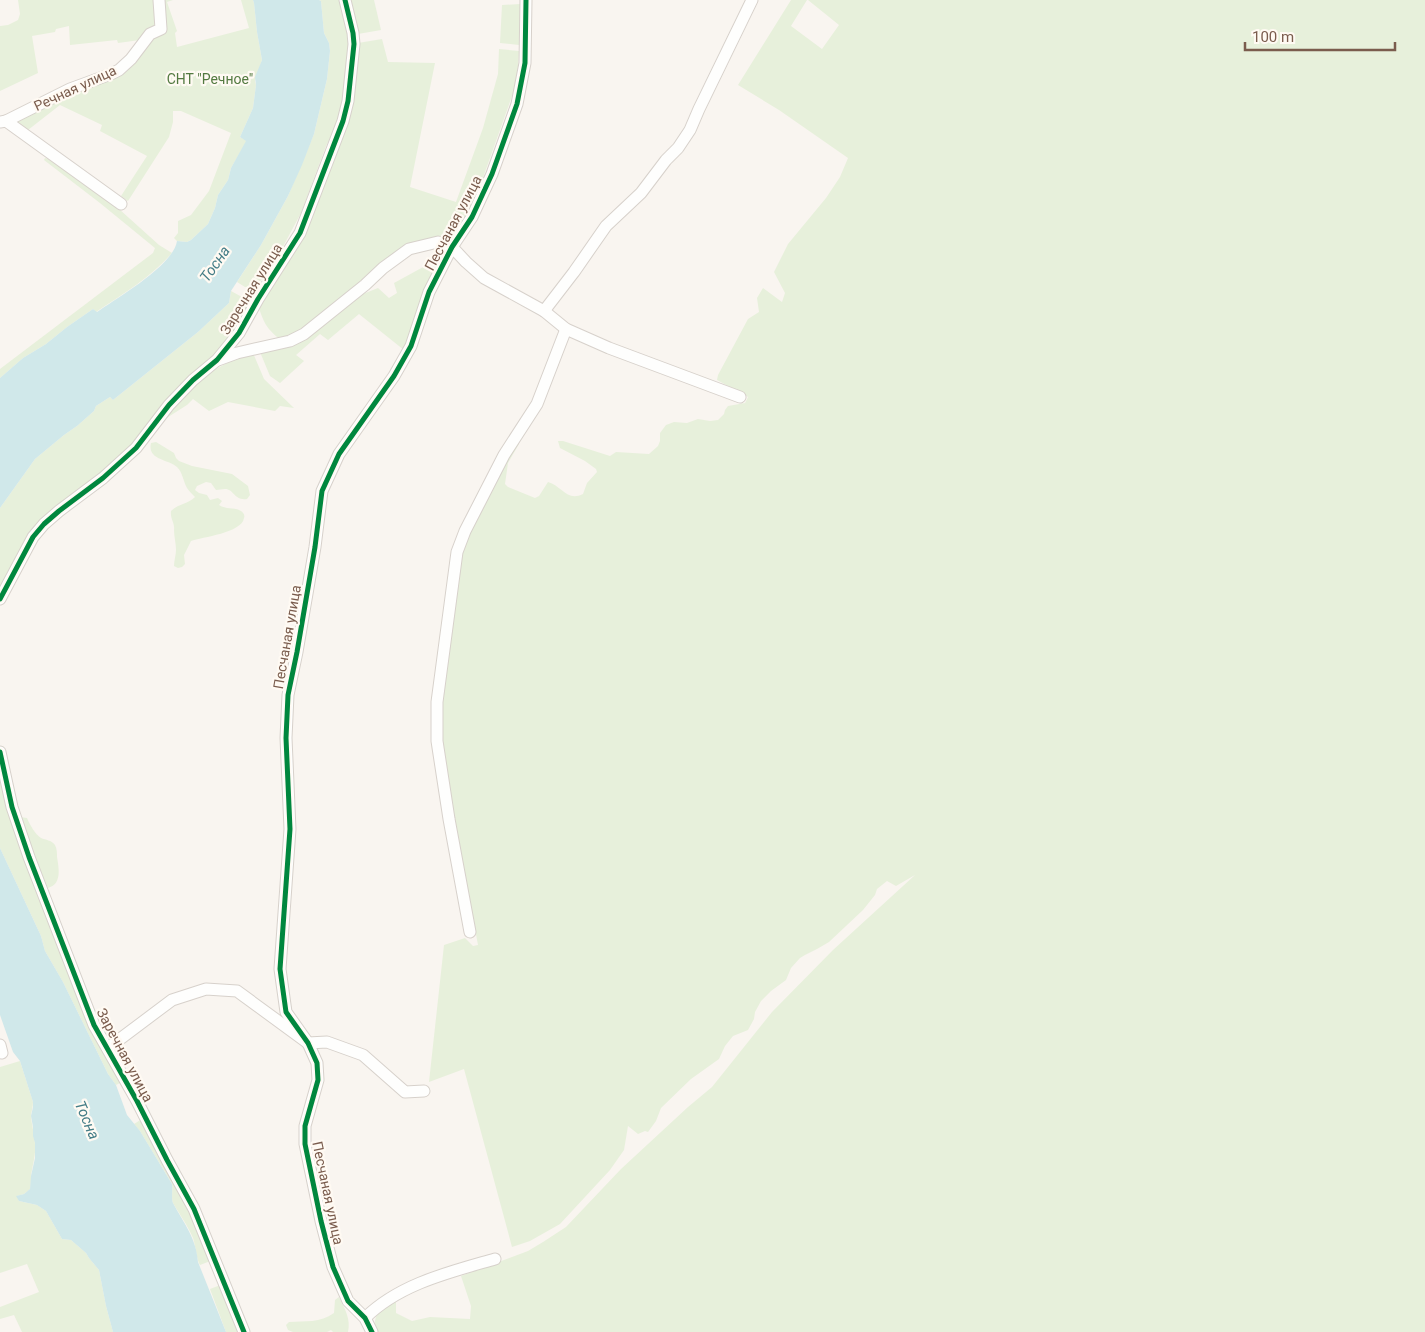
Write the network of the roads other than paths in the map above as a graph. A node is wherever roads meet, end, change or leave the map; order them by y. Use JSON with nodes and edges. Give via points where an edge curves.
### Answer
{"nodes":[{"id":1,"x":159,"y":0,"type":"edge"},
{"id":2,"x":345,"y":0,"type":"edge"},
{"id":3,"x":526,"y":0,"type":"edge"},
{"id":4,"x":752,"y":0,"type":"edge"},
{"id":5,"x":3,"y":121,"type":"edge"},
{"id":6,"x":122,"y":204,"type":"dead end"},
{"id":7,"x":452,"y":247,"type":"junction"},
{"id":8,"x":544,"y":311,"type":"junction"},
{"id":9,"x":566,"y":329,"type":"junction"},
{"id":10,"x":217,"y":360,"type":"junction"},
{"id":11,"x":740,"y":397,"type":"dead end"},
{"id":12,"x":0,"y":600,"type":"edge"},
{"id":13,"x":0,"y":752,"type":"edge"},
{"id":14,"x":470,"y":932,"type":"dead end"},
{"id":15,"x":308,"y":1043,"type":"junction"},
{"id":16,"x":108,"y":1048,"type":"junction"},
{"id":17,"x":424,"y":1092,"type":"dead end"},
{"id":18,"x":495,"y":1258,"type":"dead end"},
{"id":19,"x":365,"y":1318,"type":"junction"},
{"id":20,"x":244,"y":1332,"type":"edge"},
{"id":21,"x":371,"y":1332,"type":"edge"}],
"edges":[{"from":1,"to":5,"type":"street","name":"Речная улица","via":[[161,29],[150,34],[119,70]]},
{"from":2,"to":10,"type":"street","name":"Заречная улица","via":[[354,44],[348,101],[342,121],[300,233],[239,333]]},
{"from":3,"to":7,"type":"street","name":"Песчаная улица","via":[[525,63],[517,104],[492,174],[472,217]]},
{"from":4,"to":8,"type":"street","via":[[678,148],[642,192],[606,226]]},
{"from":5,"to":6,"type":"street"},
{"from":7,"to":8,"type":"street","via":[[484,278]]},
{"from":7,"to":10,"type":"street","via":[[438,242],[409,249],[304,334],[290,341]]},
{"from":7,"to":15,"type":"street","name":"Песчаная улица","via":[[429,292],[411,346],[394,376],[338,454],[322,491],[288,695],[286,738],[290,829],[280,969],[286,1012]]},
{"from":8,"to":9,"type":"street"},
{"from":9,"to":11,"type":"street"},
{"from":9,"to":14,"type":"street","via":[[538,404],[504,455],[457,552],[436,724]]},
{"from":10,"to":12,"type":"street","name":"Заречная улица","via":[[169,404],[136,448],[44,524],[33,537]]},
{"from":13,"to":16,"type":"street","name":"Заречная улица","via":[[12,808],[29,857],[94,1025]]},
{"from":15,"to":16,"type":"street","via":[[237,991],[206,989],[172,1000]]},
{"from":15,"to":17,"type":"street","via":[[327,1042],[364,1054],[405,1092]]},
{"from":15,"to":19,"type":"street","name":"Песчаная улица","via":[[317,1063],[318,1080],[305,1126],[305,1144],[321,1222],[333,1267],[348,1301]]},
{"from":16,"to":20,"type":"street","name":"Заречная улица","via":[[194,1209]]},
{"from":18,"to":19,"type":"street","via":[[422,1282],[394,1295]]},
{"from":19,"to":21,"type":"street","name":"Песчаная улица"}]}
